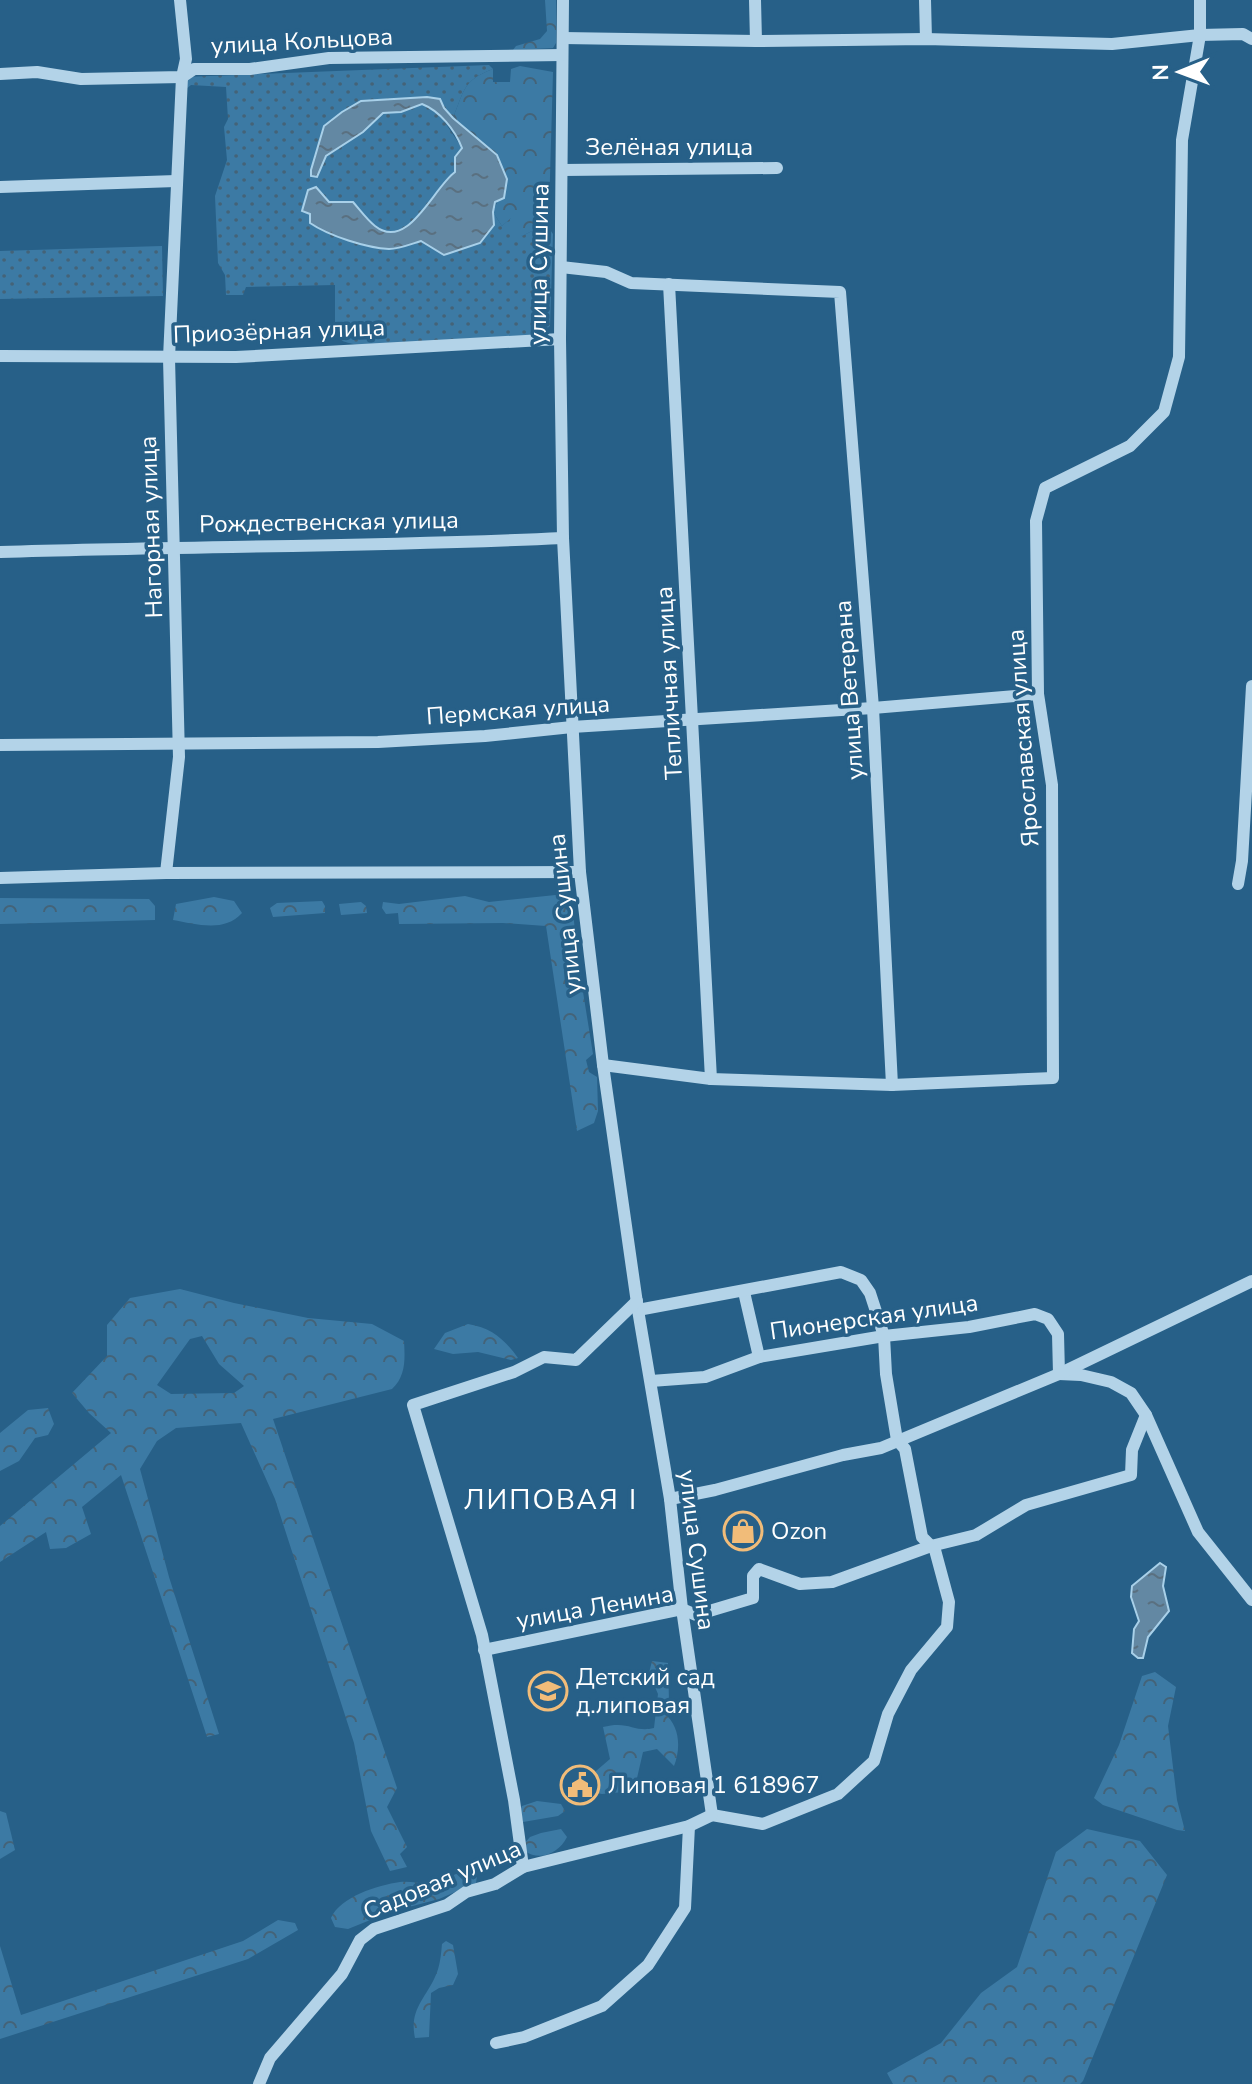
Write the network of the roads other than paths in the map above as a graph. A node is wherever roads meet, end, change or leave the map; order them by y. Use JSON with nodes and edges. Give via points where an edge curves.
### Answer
{"nodes":[{"id":1,"x":180,"y":0,"type":"edge"},
{"id":2,"x":563,"y":0,"type":"edge"},
{"id":3,"x":755,"y":0,"type":"edge"},
{"id":4,"x":925,"y":0,"type":"edge"},
{"id":5,"x":1200,"y":0,"type":"edge"},
{"id":6,"x":1200,"y":35,"type":"junction"},
{"id":7,"x":563,"y":38,"type":"junction"},
{"id":8,"x":926,"y":39,"type":"junction"},
{"id":9,"x":1252,"y":39,"type":"edge"},
{"id":10,"x":756,"y":41,"type":"junction"},
{"id":11,"x":562,"y":55,"type":"junction"},
{"id":12,"x":0,"y":74,"type":"edge"},
{"id":13,"x":182,"y":77,"type":"junction"},
{"id":14,"x":777,"y":168,"type":"dead end"},
{"id":15,"x":562,"y":170,"type":"junction"},
{"id":16,"x":176,"y":181,"type":"junction"},
{"id":17,"x":0,"y":187,"type":"edge"},
{"id":18,"x":561,"y":267,"type":"junction"},
{"id":19,"x":669,"y":284,"type":"junction"},
{"id":20,"x":560,"y":339,"type":"junction"},
{"id":21,"x":0,"y":356,"type":"edge"},
{"id":22,"x":169,"y":358,"type":"junction"},
{"id":23,"x":563,"y":538,"type":"junction"},
{"id":24,"x":174,"y":547,"type":"junction"},
{"id":25,"x":0,"y":552,"type":"edge"},
{"id":26,"x":1252,"y":686,"type":"edge"},
{"id":27,"x":1038,"y":694,"type":"junction"},
{"id":28,"x":873,"y":708,"type":"junction"},
{"id":29,"x":694,"y":720,"type":"junction"},
{"id":30,"x":572,"y":727,"type":"junction"},
{"id":31,"x":0,"y":745,"type":"edge"},
{"id":32,"x":179,"y":745,"type":"junction"},
{"id":33,"x":580,"y":872,"type":"junction"},
{"id":34,"x":166,"y":873,"type":"junction"},
{"id":35,"x":0,"y":878,"type":"edge"},
{"id":36,"x":1238,"y":884,"type":"dead end"},
{"id":37,"x":603,"y":1065,"type":"junction"},
{"id":38,"x":711,"y":1079,"type":"junction"},
{"id":39,"x":892,"y":1085,"type":"junction"},
{"id":40,"x":1252,"y":1281,"type":"edge"},
{"id":41,"x":744,"y":1292,"type":"junction"},
{"id":42,"x":638,"y":1306,"type":"junction"},
{"id":43,"x":884,"y":1336,"type":"junction"},
{"id":44,"x":759,"y":1357,"type":"junction"},
{"id":45,"x":1059,"y":1374,"type":"junction"},
{"id":46,"x":651,"y":1381,"type":"junction"},
{"id":47,"x":1146,"y":1415,"type":"junction"},
{"id":48,"x":897,"y":1440,"type":"junction"},
{"id":49,"x":670,"y":1499,"type":"junction"},
{"id":50,"x":931,"y":1546,"type":"junction"},
{"id":51,"x":1252,"y":1600,"type":"edge"},
{"id":52,"x":682,"y":1609,"type":"junction"},
{"id":53,"x":484,"y":1650,"type":"junction"},
{"id":54,"x":712,"y":1815,"type":"junction"},
{"id":55,"x":689,"y":1826,"type":"junction"},
{"id":56,"x":523,"y":1867,"type":"junction"},
{"id":57,"x":496,"y":2043,"type":"dead end"},
{"id":58,"x":259,"y":2084,"type":"edge"}],
"edges":[{"from":1,"to":13,"type":"street","name":"Нагорная улица","via":[[186,59]]},
{"from":2,"to":7,"type":"street","name":"улица Сушина"},
{"from":3,"to":10,"type":"street"},
{"from":4,"to":8,"type":"street"},
{"from":5,"to":6,"type":"street","name":"Ярославская улица"},
{"from":6,"to":8,"type":"street","via":[[1112,44]]},
{"from":6,"to":9,"type":"street","via":[[1243,34]]},
{"from":6,"to":27,"type":"street","name":"Ярославская улица","via":[[1182,140],[1179,357],[1173,387],[1164,412],[1130,446],[1045,488],[1036,521]]},
{"from":7,"to":10,"type":"street"},
{"from":7,"to":11,"type":"street","name":"улица Сушина"},
{"from":8,"to":10,"type":"street"},
{"from":11,"to":13,"type":"street","name":"улица Кольцова","via":[[329,58],[250,69],[194,69]]},
{"from":11,"to":15,"type":"street","name":"улица Сушина"},
{"from":12,"to":13,"type":"street","name":"улица Кольцова"},
{"from":13,"to":16,"type":"street","name":"Нагорная улица"},
{"from":14,"to":15,"type":"street","name":"Зелёная улица"},
{"from":15,"to":18,"type":"street","name":"улица Сушина"},
{"from":16,"to":17,"type":"street"},
{"from":16,"to":22,"type":"street","name":"Нагорная улица"},
{"from":18,"to":19,"type":"street","via":[[606,272],[631,283]]},
{"from":18,"to":20,"type":"street","name":"улица Сушина"},
{"from":19,"to":28,"type":"street","name":"улица Ветерана","via":[[840,292]]},
{"from":19,"to":29,"type":"street","name":"Тепличная улица"},
{"from":20,"to":22,"type":"street","name":"Приозёрная улица"},
{"from":20,"to":23,"type":"street","name":"улица Сушина"},
{"from":21,"to":22,"type":"street","name":"Приозёрная улица"},
{"from":22,"to":24,"type":"street","name":"Нагорная улица"},
{"from":23,"to":24,"type":"street","name":"Рождественская улица"},
{"from":23,"to":30,"type":"street","name":"улица Сушина"},
{"from":24,"to":25,"type":"street","name":"Рождественская улица"},
{"from":24,"to":32,"type":"street","name":"Нагорная улица"},
{"from":26,"to":36,"type":"street"},
{"from":27,"to":28,"type":"street","name":"Пермская улица"},
{"from":27,"to":39,"type":"street","name":"Ярославская улица","via":[[1052,785],[1053,1078]]},
{"from":28,"to":29,"type":"street","name":"Пермская улица"},
{"from":28,"to":39,"type":"street","name":"улица Ветерана"},
{"from":29,"to":30,"type":"street","name":"Пермская улица"},
{"from":29,"to":38,"type":"street","name":"Тепличная улица"},
{"from":30,"to":32,"type":"street","name":"Пермская улица","via":[[378,742]]},
{"from":30,"to":33,"type":"street","name":"улица Сушина"},
{"from":31,"to":32,"type":"street","name":"Пермская улица"},
{"from":32,"to":34,"type":"street","name":"Нагорная улица"},
{"from":33,"to":34,"type":"street"},
{"from":33,"to":37,"type":"street","name":"улица Сушина"},
{"from":34,"to":35,"type":"street"},
{"from":37,"to":38,"type":"street"},
{"from":37,"to":42,"type":"street","name":"улица Сушина"},
{"from":38,"to":39,"type":"street"},
{"from":40,"to":45,"type":"street"},
{"from":41,"to":42,"type":"street"},
{"from":41,"to":43,"type":"street","via":[[841,1272],[861,1280],[870,1293]]},
{"from":41,"to":44,"type":"street"},
{"from":42,"to":46,"type":"street","name":"улица Сушина"},
{"from":42,"to":53,"type":"street","via":[[576,1360],[544,1357],[413,1405]]},
{"from":43,"to":44,"type":"street","name":"Пионерская улица"},
{"from":43,"to":45,"type":"street","name":"Пионерская улица","via":[[1035,1314],[1048,1319],[1058,1334]]},
{"from":43,"to":48,"type":"street"},
{"from":44,"to":46,"type":"street","name":"Пионерская улица","via":[[705,1377]]},
{"from":45,"to":47,"type":"street","via":[[1111,1382],[1131,1393]]},
{"from":45,"to":48,"type":"street"},
{"from":46,"to":49,"type":"street","name":"улица Сушина"},
{"from":47,"to":50,"type":"street","name":"улица Ленина","via":[[1132,1450],[1131,1475],[1026,1505],[976,1535]]},
{"from":47,"to":51,"type":"street","via":[[1198,1532]]},
{"from":48,"to":49,"type":"street"},
{"from":48,"to":50,"type":"street","via":[[905,1449],[922,1537]]},
{"from":49,"to":52,"type":"street","name":"улица Сушина"},
{"from":50,"to":52,"type":"street","name":"улица Ленина","via":[[832,1582],[800,1584],[759,1569],[753,1576],[753,1598],[696,1615]]},
{"from":50,"to":54,"type":"street","via":[[949,1602],[947,1627],[911,1670],[888,1714],[874,1761],[838,1794],[763,1824]]},
{"from":52,"to":53,"type":"street","name":"улица Ленина"},
{"from":52,"to":54,"type":"street","name":"улица Сушина"},
{"from":53,"to":56,"type":"street"},
{"from":54,"to":55,"type":"street","name":"Садовая улица"},
{"from":55,"to":56,"type":"street","name":"Садовая улица"},
{"from":55,"to":57,"type":"street","via":[[685,1908],[648,1965],[602,2006]]},
{"from":56,"to":58,"type":"street","name":"Садовая улица","via":[[447,1905],[374,1929],[360,1940],[342,1974],[270,2058]]}]}
